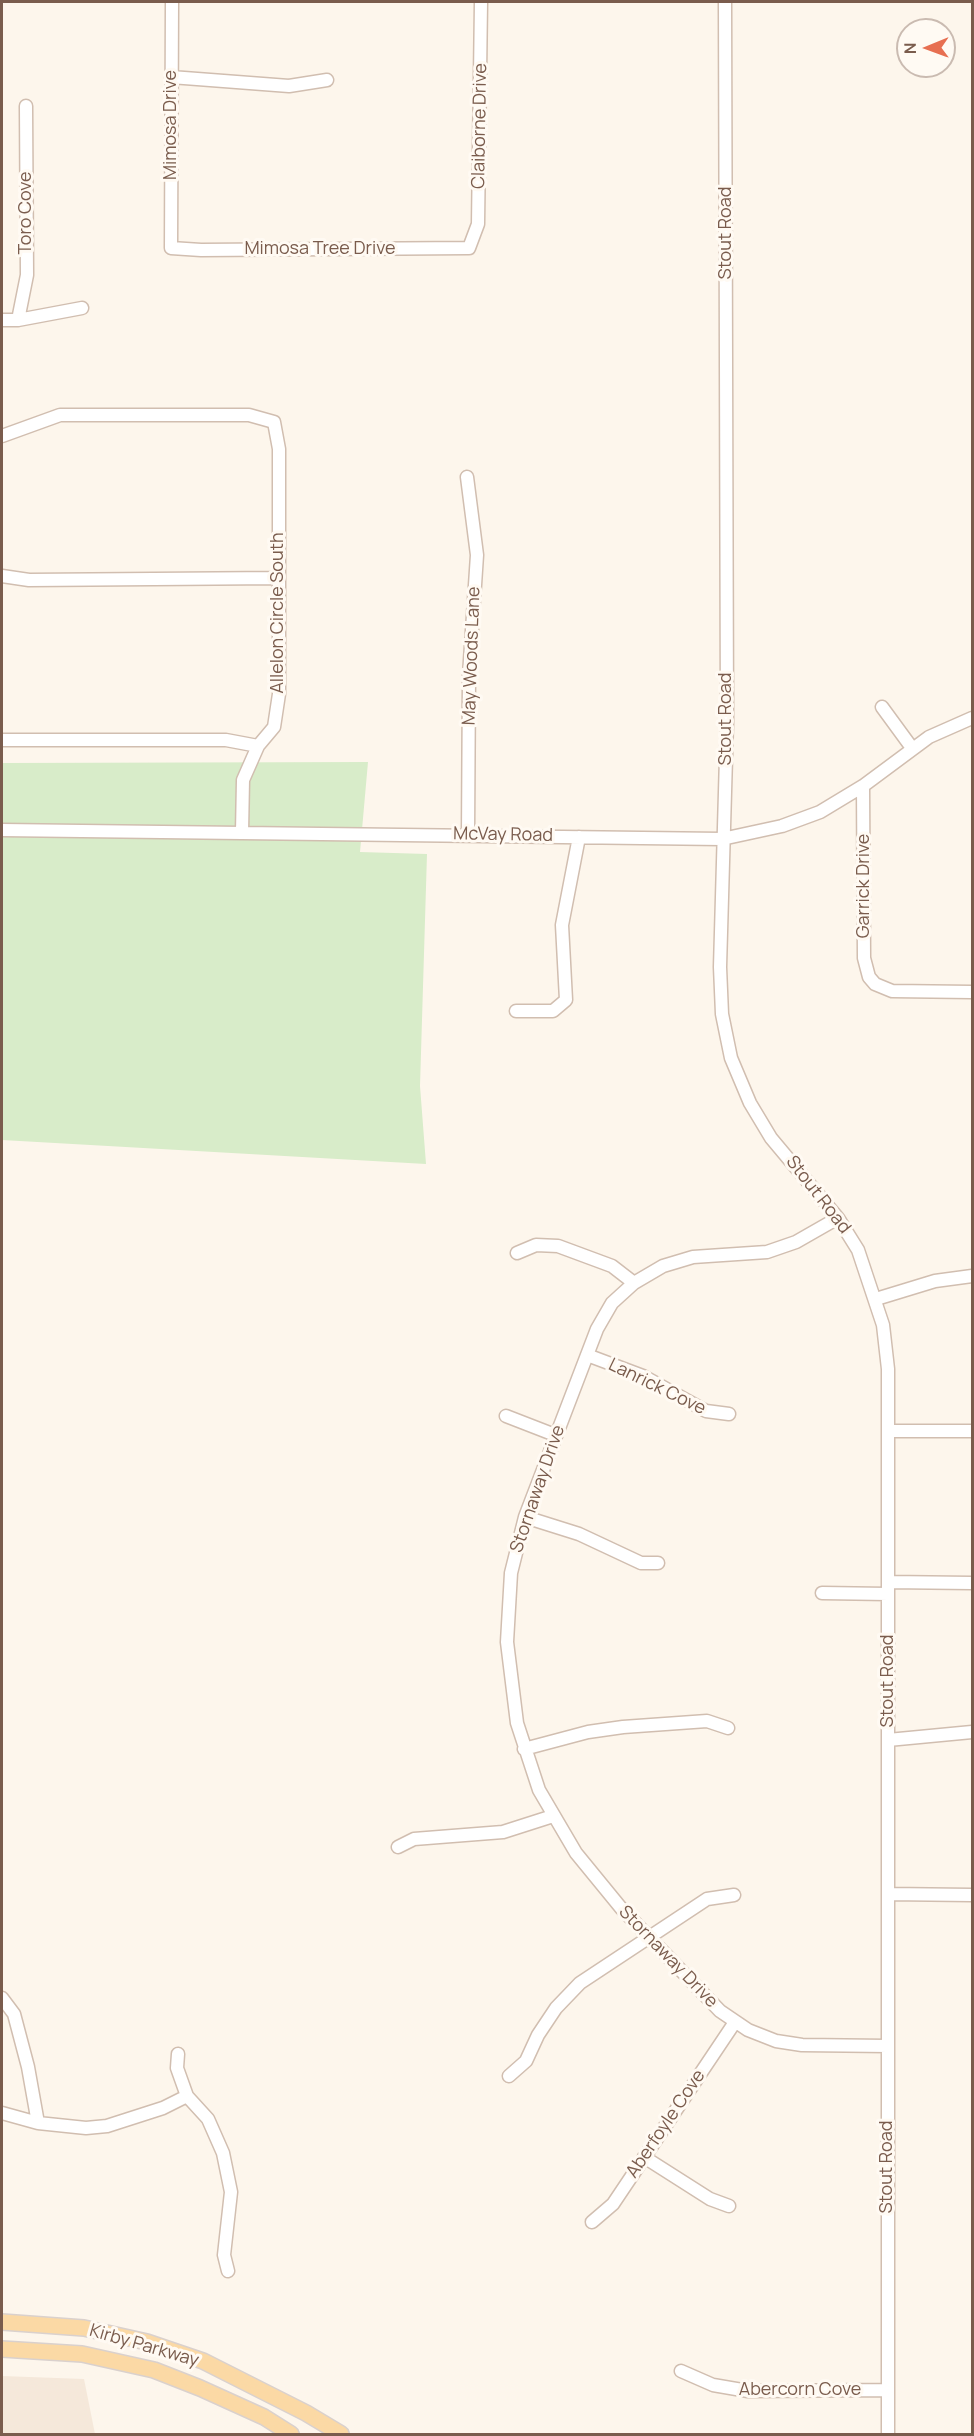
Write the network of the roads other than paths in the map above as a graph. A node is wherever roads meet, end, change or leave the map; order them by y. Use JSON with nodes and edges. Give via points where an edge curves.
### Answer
{"nodes":[{"id":1,"x":172,"y":2,"type":"edge"},
{"id":2,"x":481,"y":2,"type":"edge"},
{"id":3,"x":725,"y":2,"type":"edge"},
{"id":4,"x":171,"y":77,"type":"junction"},
{"id":5,"x":327,"y":80,"type":"dead end"},
{"id":6,"x":26,"y":106,"type":"dead end"},
{"id":7,"x":171,"y":248,"type":"joint"},
{"id":8,"x":470,"y":248,"type":"joint"},
{"id":9,"x":82,"y":308,"type":"dead end"},
{"id":10,"x":2,"y":320,"type":"edge"},
{"id":11,"x":18,"y":320,"type":"junction"},
{"id":12,"x":2,"y":436,"type":"edge"},
{"id":13,"x":467,"y":477,"type":"dead end"},
{"id":14,"x":2,"y":576,"type":"edge"},
{"id":15,"x":278,"y":578,"type":"junction"},
{"id":16,"x":882,"y":707,"type":"dead end"},
{"id":17,"x":972,"y":718,"type":"edge"},
{"id":18,"x":2,"y":740,"type":"edge"},
{"id":19,"x":258,"y":746,"type":"junction"},
{"id":20,"x":912,"y":748,"type":"junction"},
{"id":21,"x":863,"y":786,"type":"junction"},
{"id":22,"x":2,"y":830,"type":"edge"},
{"id":23,"x":242,"y":832,"type":"junction"},
{"id":24,"x":468,"y":835,"type":"junction"},
{"id":25,"x":579,"y":837,"type":"junction"},
{"id":26,"x":722,"y":839,"type":"junction"},
{"id":27,"x":972,"y":992,"type":"edge"},
{"id":28,"x":516,"y":1011,"type":"dead end"},
{"id":29,"x":838,"y":1218,"type":"junction"},
{"id":30,"x":517,"y":1253,"type":"dead end"},
{"id":31,"x":972,"y":1276,"type":"edge"},
{"id":32,"x":634,"y":1283,"type":"junction"},
{"id":33,"x":876,"y":1299,"type":"junction"},
{"id":34,"x":587,"y":1355,"type":"junction"},
{"id":35,"x":729,"y":1414,"type":"dead end"},
{"id":36,"x":506,"y":1416,"type":"dead end"},
{"id":37,"x":888,"y":1431,"type":"junction"},
{"id":38,"x":972,"y":1431,"type":"edge"},
{"id":39,"x":555,"y":1435,"type":"junction"},
{"id":40,"x":525,"y":1517,"type":"junction"},
{"id":41,"x":658,"y":1563,"type":"dead end"},
{"id":42,"x":972,"y":1583,"type":"edge"},
{"id":43,"x":888,"y":1588,"type":"junction"},
{"id":44,"x":822,"y":1593,"type":"dead end"},
{"id":45,"x":728,"y":1728,"type":"dead end"},
{"id":46,"x":972,"y":1732,"type":"edge"},
{"id":47,"x":888,"y":1740,"type":"junction"},
{"id":48,"x":524,"y":1749,"type":"junction"},
{"id":49,"x":553,"y":1816,"type":"junction"},
{"id":50,"x":398,"y":1847,"type":"dead end"},
{"id":51,"x":734,"y":1894,"type":"dead end"},
{"id":52,"x":888,"y":1894,"type":"junction"},
{"id":53,"x":972,"y":1895,"type":"edge"},
{"id":54,"x":650,"y":1937,"type":"junction"},
{"id":55,"x":2,"y":1998,"type":"edge"},
{"id":56,"x":735,"y":2022,"type":"junction"},
{"id":57,"x":888,"y":2046,"type":"junction"},
{"id":58,"x":178,"y":2054,"type":"dead end"},
{"id":59,"x":509,"y":2076,"type":"dead end"},
{"id":60,"x":187,"y":2096,"type":"junction"},
{"id":61,"x":2,"y":2113,"type":"edge"},
{"id":62,"x":38,"y":2123,"type":"junction"},
{"id":63,"x":644,"y":2157,"type":"junction"},
{"id":64,"x":729,"y":2206,"type":"dead end"},
{"id":65,"x":592,"y":2222,"type":"dead end"},
{"id":66,"x":228,"y":2271,"type":"dead end"},
{"id":67,"x":2,"y":2322,"type":"edge"},
{"id":68,"x":2,"y":2349,"type":"edge"},
{"id":69,"x":681,"y":2371,"type":"dead end"},
{"id":70,"x":887,"y":2390,"type":"junction"},
{"id":71,"x":291,"y":2434,"type":"edge"},
{"id":72,"x":341,"y":2434,"type":"edge"},
{"id":73,"x":888,"y":2434,"type":"edge"}],
"edges":[{"from":1,"to":4,"type":"street","name":"Mimosa Drive"},
{"from":2,"to":8,"type":"street","name":"Claiborne Drive","via":[[478,224]]},
{"from":3,"to":26,"type":"street","name":"Stout Road","via":[[727,722],[726,816]]},
{"from":4,"to":5,"type":"street","via":[[289,86]]},
{"from":4,"to":7,"type":"street","name":"Mimosa Drive"},
{"from":6,"to":11,"type":"street","name":"Toro Cove","via":[[27,275]]},
{"from":7,"to":8,"type":"street","name":"Mimosa Tree Drive"},
{"from":9,"to":11,"type":"street"},
{"from":10,"to":11,"type":"street"},
{"from":12,"to":15,"type":"street","name":"Allelon Circle South","via":[[60,416],[249,415],[274,422],[279,450]]},
{"from":13,"to":24,"type":"street","name":"May Woods Lane","via":[[477,555],[469,675]]},
{"from":14,"to":15,"type":"street","via":[[29,580]]},
{"from":15,"to":19,"type":"street","name":"Allelon Circle South","via":[[279,694],[274,727]]},
{"from":16,"to":20,"type":"street"},
{"from":17,"to":20,"type":"street","name":"McVay Road","via":[[946,727]]},
{"from":18,"to":19,"type":"street","via":[[226,740]]},
{"from":19,"to":23,"type":"street","name":"Allelon Circle South","via":[[243,780]]},
{"from":20,"to":21,"type":"street","name":"McVay Road"},
{"from":21,"to":26,"type":"street","name":"McVay Road","via":[[802,819]]},
{"from":21,"to":27,"type":"street","name":"Garrick Drive","via":[[864,958],[869,977],[892,991]]},
{"from":22,"to":23,"type":"street","name":"McVay Road"},
{"from":23,"to":24,"type":"street","name":"McVay Road"},
{"from":24,"to":25,"type":"street","name":"McVay Road"},
{"from":25,"to":26,"type":"street","name":"McVay Road"},
{"from":25,"to":28,"type":"street","via":[[562,925],[566,1000],[553,1011]]},
{"from":26,"to":29,"type":"street","name":"Stout Road","via":[[720,990],[731,1058],[762,1124]]},
{"from":29,"to":32,"type":"street","name":"Stornaway Drive","via":[[784,1246],[751,1255],[681,1260]]},
{"from":29,"to":33,"type":"street","name":"Stout Road","via":[[858,1250]]},
{"from":30,"to":32,"type":"street","via":[[537,1245],[567,1248],[612,1266]]},
{"from":31,"to":33,"type":"street","via":[[935,1281]]},
{"from":32,"to":34,"type":"street","name":"Stornaway Drive","via":[[604,1316]]},
{"from":33,"to":37,"type":"street","name":"Stout Road","via":[[886,1346]]},
{"from":34,"to":35,"type":"street","name":"Lanrick Cove","via":[[643,1376],[706,1411]]},
{"from":34,"to":39,"type":"street","name":"Stornaway Drive"},
{"from":36,"to":39,"type":"street"},
{"from":37,"to":38,"type":"street"},
{"from":37,"to":43,"type":"street","name":"Stout Road"},
{"from":39,"to":40,"type":"street","name":"Stornaway Drive"},
{"from":40,"to":41,"type":"street","via":[[579,1534],[641,1563]]},
{"from":40,"to":48,"type":"street","name":"Stornaway Drive","via":[[511,1573],[506,1624],[512,1697]]},
{"from":42,"to":43,"type":"street"},
{"from":43,"to":44,"type":"street"},
{"from":43,"to":47,"type":"street","name":"Stout Road"},
{"from":45,"to":48,"type":"street","via":[[707,1721],[623,1727]]},
{"from":46,"to":47,"type":"street"},
{"from":47,"to":52,"type":"street","name":"Stout Road"},
{"from":48,"to":49,"type":"street","name":"Stornaway Drive"},
{"from":49,"to":50,"type":"street","via":[[503,1832],[414,1839]]},
{"from":49,"to":54,"type":"street","name":"Stornaway Drive","via":[[601,1886]]},
{"from":51,"to":54,"type":"street","via":[[707,1899]]},
{"from":52,"to":53,"type":"street"},
{"from":52,"to":57,"type":"street","name":"Stout Road"},
{"from":54,"to":56,"type":"street","name":"Stornaway Drive","via":[[709,2001]]},
{"from":54,"to":59,"type":"street","via":[[568,1995],[544,2025],[526,2061]]},
{"from":55,"to":62,"type":"street","via":[[14,2014]]},
{"from":56,"to":57,"type":"street","name":"Stornaway Drive","via":[[761,2036],[790,2044]]},
{"from":56,"to":63,"type":"street","name":"Aberfoyle Cove"},
{"from":57,"to":70,"type":"street","name":"Stout Road"},
{"from":58,"to":60,"type":"street","via":[[177,2068]]},
{"from":60,"to":62,"type":"street","via":[[107,2126]]},
{"from":60,"to":66,"type":"street","via":[[208,2119],[223,2153],[231,2192],[224,2255]]},
{"from":61,"to":62,"type":"street"},
{"from":63,"to":64,"type":"street","via":[[710,2199]]},
{"from":63,"to":65,"type":"street","name":"Aberfoyle Cove","via":[[613,2204]]},
{"from":67,"to":72,"type":"main road","name":"Kirby Parkway","via":[[84,2328],[147,2342],[203,2361]]},
{"from":68,"to":71,"type":"main road","name":"Kirby Parkway","via":[[82,2354],[154,2370],[201,2388]]},
{"from":69,"to":70,"type":"street","name":"Abercorn Cove","via":[[713,2385],[739,2390]]},
{"from":70,"to":73,"type":"street","name":"Stout Road"}]}
